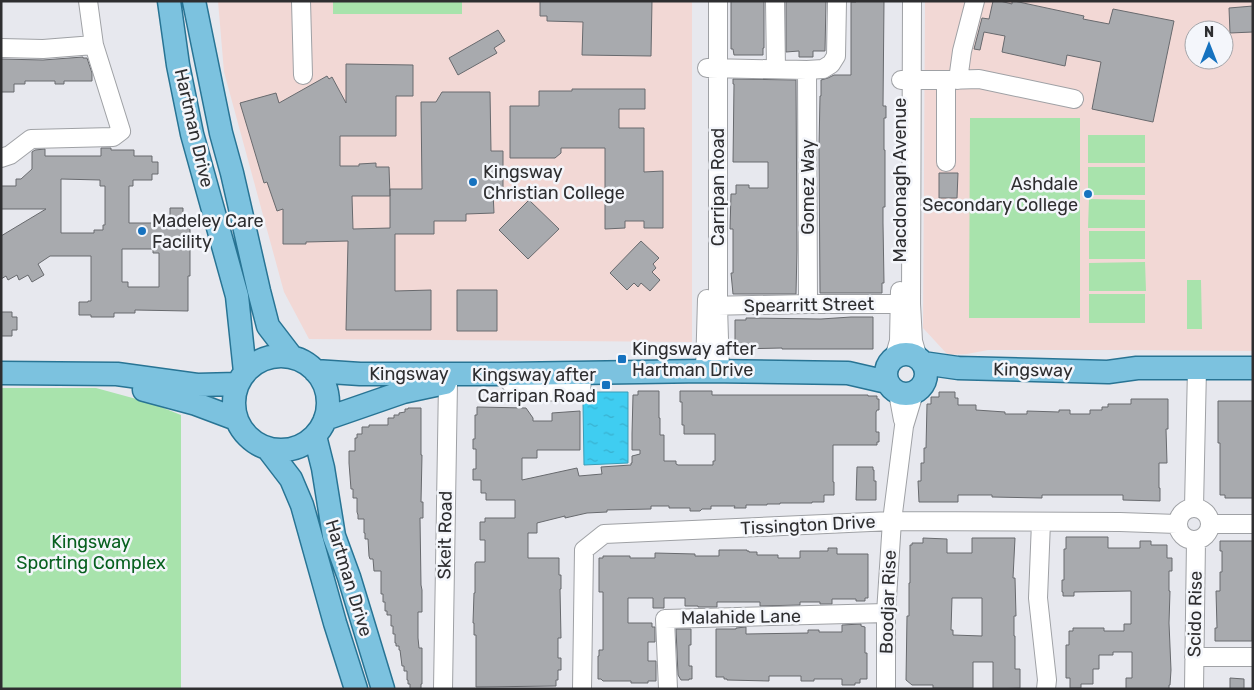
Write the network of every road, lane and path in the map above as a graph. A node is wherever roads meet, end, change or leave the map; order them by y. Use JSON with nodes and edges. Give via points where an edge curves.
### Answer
{"nodes":[{"id":1,"x":88,"y":1,"type":"edge"},
{"id":2,"x":169,"y":1,"type":"edge"},
{"id":3,"x":194,"y":1,"type":"edge"},
{"id":4,"x":302,"y":1,"type":"edge"},
{"id":5,"x":706,"y":1,"type":"edge"},
{"id":6,"x":718,"y":1,"type":"edge"},
{"id":7,"x":775,"y":1,"type":"edge"},
{"id":8,"x":837,"y":1,"type":"edge"},
{"id":9,"x":900,"y":1,"type":"edge"},
{"id":10,"x":912,"y":1,"type":"edge"},
{"id":11,"x":975,"y":1,"type":"edge"},
{"id":12,"x":94,"y":45,"type":"junction"},
{"id":13,"x":1,"y":48,"type":"edge"},
{"id":14,"x":712,"y":68,"type":"junction"},
{"id":15,"x":776,"y":69,"type":"junction"},
{"id":16,"x":807,"y":70,"type":"junction"},
{"id":17,"x":302,"y":75,"type":"dead end"},
{"id":18,"x":906,"y":80,"type":"junction"},
{"id":19,"x":952,"y":80,"type":"junction"},
{"id":20,"x":1074,"y":99,"type":"dead end"},
{"id":21,"x":1,"y":158,"type":"edge"},
{"id":22,"x":946,"y":162,"type":"dead end"},
{"id":23,"x":808,"y":304,"type":"junction"},
{"id":24,"x":905,"y":304,"type":"junction"},
{"id":25,"x":712,"y":306,"type":"junction"},
{"id":26,"x":291,"y":356,"type":"junction"},
{"id":27,"x":1253,"y":368,"type":"edge"},
{"id":28,"x":315,"y":371,"type":"junction"},
{"id":29,"x":712,"y":372,"type":"junction"},
{"id":30,"x":1,"y":373,"type":"edge"},
{"id":31,"x":1197,"y":373,"type":"junction"},
{"id":32,"x":81,"y":374,"type":"junction"},
{"id":33,"x":503,"y":374,"type":"junction"},
{"id":34,"x":906,"y":374,"type":"junction"},
{"id":35,"x":1253,"y":377,"type":"edge"},
{"id":36,"x":241,"y":378,"type":"junction"},
{"id":37,"x":448,"y":382,"type":"junction"},
{"id":38,"x":236,"y":419,"type":"junction"},
{"id":39,"x":320,"y":427,"type":"junction"},
{"id":40,"x":268,"y":449,"type":"junction"},
{"id":41,"x":1194,"y":507,"type":"junction"},
{"id":42,"x":892,"y":521,"type":"junction"},
{"id":43,"x":1041,"y":522,"type":"junction"},
{"id":44,"x":1177,"y":524,"type":"junction"},
{"id":45,"x":1211,"y":524,"type":"junction"},
{"id":46,"x":1253,"y":524,"type":"edge"},
{"id":47,"x":1196,"y":540,"type":"junction"},
{"id":48,"x":886,"y":613,"type":"junction"},
{"id":49,"x":1253,"y":657,"type":"edge"},
{"id":50,"x":1194,"y":658,"type":"junction"},
{"id":51,"x":356,"y":689,"type":"edge"},
{"id":52,"x":384,"y":689,"type":"edge"},
{"id":53,"x":443,"y":689,"type":"edge"},
{"id":54,"x":582,"y":689,"type":"edge"},
{"id":55,"x":668,"y":689,"type":"edge"},
{"id":56,"x":886,"y":689,"type":"edge"},
{"id":57,"x":1046,"y":689,"type":"edge"},
{"id":58,"x":1194,"y":689,"type":"edge"}],
"edges":[{"from":1,"to":12,"type":"street"},
{"from":2,"to":36,"type":"main road","name":"Hartman Drive","via":[[192,134],[237,296]]},
{"from":3,"to":26,"type":"main road","name":"Hartman Drive","via":[[221,133],[268,326]]},
{"from":4,"to":17,"type":"street"},
{"from":5,"to":14,"type":"street","name":"Carripan Road"},
{"from":6,"to":14,"type":"street","name":"Carripan Road"},
{"from":7,"to":15,"type":"street"},
{"from":8,"to":16,"type":"street","via":[[836,56],[823,69]]},
{"from":9,"to":18,"type":"street","name":"Macdonagh Avenue"},
{"from":10,"to":18,"type":"street","name":"Macdonagh Avenue"},
{"from":11,"to":19,"type":"street"},
{"from":12,"to":13,"type":"street"},
{"from":12,"to":21,"type":"street","via":[[121,132],[113,137],[31,139]]},
{"from":14,"to":15,"type":"street"},
{"from":14,"to":25,"type":"street","name":"Carripan Road"},
{"from":15,"to":16,"type":"street"},
{"from":16,"to":23,"type":"street","name":"Gomez Way"},
{"from":18,"to":19,"type":"street"},
{"from":18,"to":24,"type":"street","name":"Macdonagh Avenue"},
{"from":19,"to":20,"type":"street","via":[[979,79]]},
{"from":19,"to":22,"type":"street"},
{"from":23,"to":24,"type":"street","name":"Spearritt Street"},
{"from":23,"to":25,"type":"street","name":"Spearritt Street"},
{"from":24,"to":34,"type":"street","name":"Macdonagh Avenue","via":[[899,341]]},
{"from":25,"to":29,"type":"street","name":"Carripan Road"},
{"from":26,"to":28,"type":"main road"},
{"from":26,"to":36,"type":"main road","via":[[264,359],[254,364]]},
{"from":27,"to":31,"type":"main road","name":"Kingsway"},
{"from":28,"to":33,"type":"main road","name":"Kingsway"},
{"from":28,"to":39,"type":"main road","via":[[324,383],[328,404]]},
{"from":29,"to":33,"type":"main road","name":"Kingsway"},
{"from":29,"to":34,"type":"main road","name":"Kingsway"},
{"from":30,"to":32,"type":"main road"},
{"from":31,"to":34,"type":"main road","name":"Kingsway","via":[[1137,368],[1108,372],[958,368]]},
{"from":31,"to":35,"type":"main road","name":"Kingsway"},
{"from":31,"to":41,"type":"street"},
{"from":32,"to":36,"type":"main road","via":[[117,374],[197,385]]},
{"from":32,"to":38,"type":"main road","via":[[196,404]]},
{"from":33,"to":37,"type":"main road","name":"Kingsway"},
{"from":34,"to":42,"type":"street","name":"Boodjar Rise","via":[[904,426]]},
{"from":36,"to":38,"type":"main road","via":[[234,392]]},
{"from":37,"to":39,"type":"main road","name":"Kingsway","via":[[403,392]]},
{"from":37,"to":53,"type":"street","name":"Skeit Road"},
{"from":38,"to":40,"type":"main road","via":[[248,438]]},
{"from":39,"to":40,"type":"main road","via":[[301,446],[285,450]]},
{"from":39,"to":52,"type":"main road","name":"Hartman Drive","via":[[334,536]]},
{"from":40,"to":51,"type":"main road","name":"Hartman Drive","via":[[291,479],[302,505]]},
{"from":41,"to":44,"type":"street","via":[[1184,510]]},
{"from":41,"to":45,"type":"street","via":[[1206,512]]},
{"from":42,"to":43,"type":"street","name":"Tissington Drive"},
{"from":42,"to":48,"type":"street","name":"Boodjar Rise"},
{"from":42,"to":54,"type":"street","name":"Tissington Drive","via":[[604,534],[584,550]]},
{"from":43,"to":44,"type":"street","name":"Tissington Drive"},
{"from":43,"to":57,"type":"street","via":[[1038,598]]},
{"from":44,"to":47,"type":"street","via":[[1185,538]]},
{"from":45,"to":46,"type":"street"},
{"from":45,"to":47,"type":"street","via":[[1206,535]]},
{"from":47,"to":50,"type":"street","name":"Scido Rise"},
{"from":48,"to":55,"type":"street","name":"Malahide Lane","via":[[665,619]]},
{"from":48,"to":56,"type":"street","name":"Boodjar Rise"},
{"from":49,"to":50,"type":"street"},
{"from":50,"to":58,"type":"street","name":"Scido Rise"}]}
